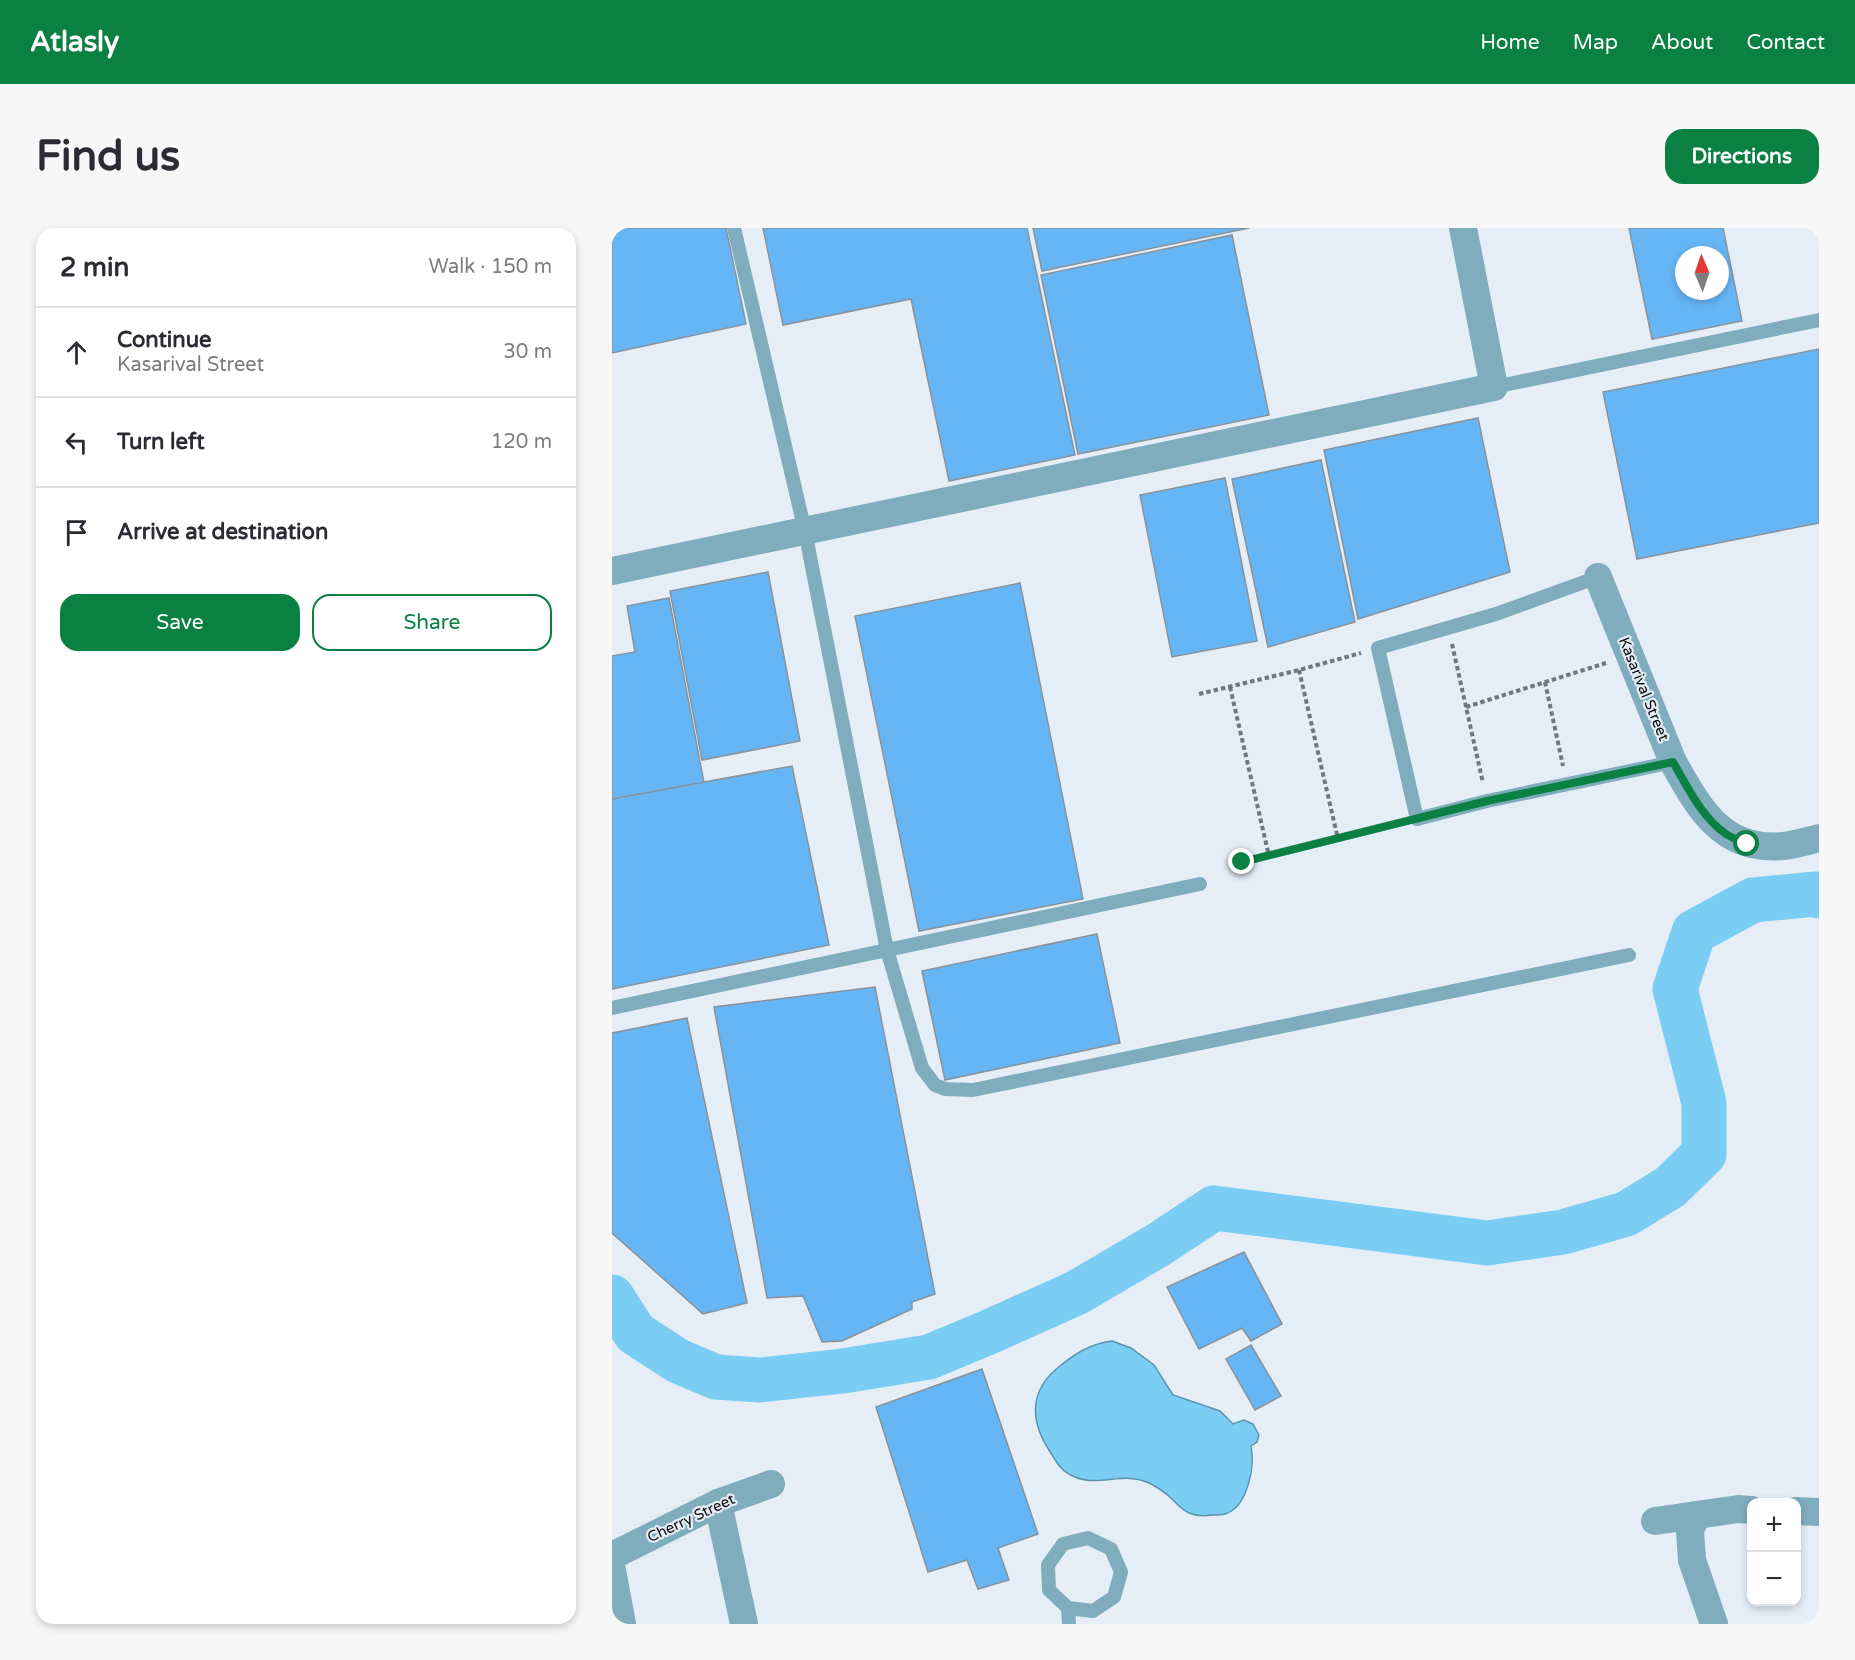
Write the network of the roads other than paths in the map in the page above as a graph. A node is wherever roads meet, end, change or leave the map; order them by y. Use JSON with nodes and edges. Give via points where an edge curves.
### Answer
{"nodes":[{"id":1,"x":734,"y":228,"type":"edge"},
{"id":2,"x":1462,"y":228,"type":"edge"},
{"id":3,"x":1819,"y":320,"type":"edge"},
{"id":4,"x":1494,"y":387,"type":"junction"},
{"id":5,"x":805,"y":531,"type":"junction"},
{"id":6,"x":612,"y":571,"type":"edge"},
{"id":7,"x":1598,"y":578,"type":"joint"},
{"id":8,"x":1673,"y":762,"type":"junction"},
{"id":9,"x":1819,"y":838,"type":"edge"},
{"id":10,"x":1200,"y":884,"type":"dead end"},
{"id":11,"x":887,"y":950,"type":"junction"},
{"id":12,"x":1629,"y":955,"type":"dead end"},
{"id":13,"x":612,"y":1008,"type":"edge"},
{"id":14,"x":771,"y":1484,"type":"dead end"},
{"id":15,"x":718,"y":1503,"type":"junction"},
{"id":16,"x":1747,"y":1510,"type":"edge"},
{"id":17,"x":1801,"y":1511,"type":"edge"},
{"id":18,"x":1819,"y":1512,"type":"edge"},
{"id":19,"x":1696,"y":1515,"type":"junction"},
{"id":20,"x":1655,"y":1521,"type":"dead end"},
{"id":21,"x":612,"y":1556,"type":"edge"},
{"id":22,"x":612,"y":1570,"type":"edge"},
{"id":23,"x":1068,"y":1608,"type":"junction"},
{"id":24,"x":622,"y":1624,"type":"edge"},
{"id":25,"x":744,"y":1624,"type":"edge"},
{"id":26,"x":1069,"y":1624,"type":"edge"},
{"id":27,"x":1714,"y":1624,"type":"edge"}],
"edges":[{"from":1,"to":5,"type":"lane"},
{"from":2,"to":4,"type":"street"},
{"from":3,"to":4,"type":"lane"},
{"from":4,"to":5,"type":"street"},
{"from":5,"to":6,"type":"street"},
{"from":5,"to":11,"type":"lane"},
{"from":7,"to":8,"type":"street","name":"Kasarival Street"},
{"from":7,"to":8,"type":"lane","via":[[1378,648],[1417,819]]},
{"from":8,"to":9,"type":"street","name":"Kasarival Street","via":[[1708,817],[1725,834],[1747,844],[1782,846]]},
{"from":10,"to":11,"type":"lane"},
{"from":11,"to":12,"type":"lane","via":[[922,1068],[935,1085],[958,1090]]},
{"from":11,"to":13,"type":"lane"},
{"from":14,"to":15,"type":"street","name":"Cherry Street"},
{"from":15,"to":21,"type":"street","name":"Cherry Street"},
{"from":15,"to":25,"type":"street"},
{"from":16,"to":19,"type":"street"},
{"from":17,"to":18,"type":"street"},
{"from":19,"to":20,"type":"street"},
{"from":19,"to":27,"type":"street","via":[[1690,1531],[1692,1560]]},
{"from":22,"to":24,"type":"street"},
{"from":23,"to":23,"type":"lane","via":[[1049,1590],[1048,1565],[1063,1544],[1088,1538],[1111,1549],[1122,1572],[1114,1597],[1093,1611]]},
{"from":23,"to":26,"type":"lane"}]}
